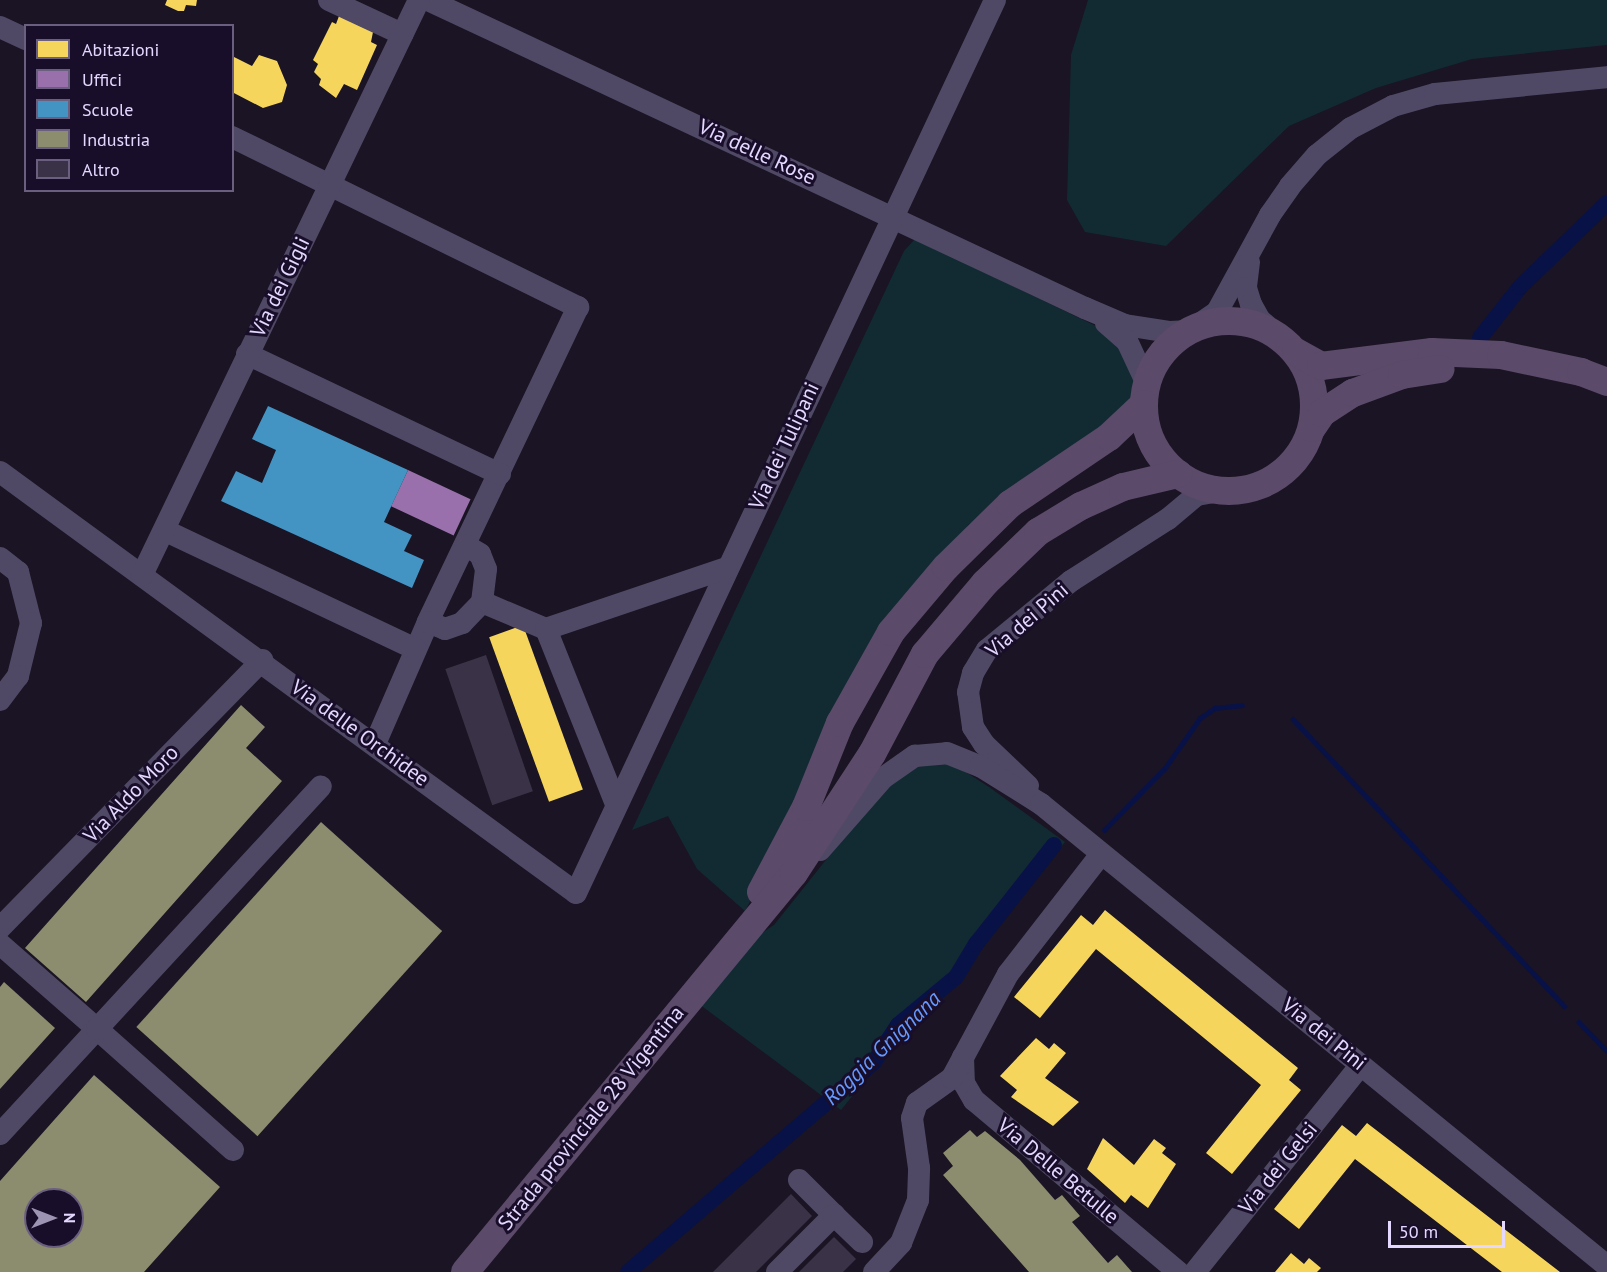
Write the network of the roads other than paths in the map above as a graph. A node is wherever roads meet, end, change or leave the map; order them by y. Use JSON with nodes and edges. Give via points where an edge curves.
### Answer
{"nodes":[{"id":1,"x":329,"y":0,"type":"edge"},
{"id":2,"x":419,"y":0,"type":"edge"},
{"id":3,"x":428,"y":0,"type":"edge"},
{"id":4,"x":994,"y":0,"type":"edge"},
{"id":5,"x":0,"y":27,"type":"edge"},
{"id":6,"x":402,"y":34,"type":"junction"},
{"id":7,"x":24,"y":38,"type":"edge"},
{"id":8,"x":1607,"y":77,"type":"edge"},
{"id":9,"x":234,"y":138,"type":"edge"},
{"id":10,"x":330,"y":183,"type":"junction"},
{"id":11,"x":893,"y":216,"type":"junction"},
{"id":12,"x":1254,"y":243,"type":"junction"},
{"id":13,"x":1085,"y":308,"type":"junction"},
{"id":14,"x":1189,"y":331,"type":"junction"},
{"id":15,"x":1288,"y":345,"type":"junction"},
{"id":16,"x":247,"y":354,"type":"junction"},
{"id":17,"x":1607,"y":382,"type":"edge"},
{"id":18,"x":1607,"y":388,"type":"edge"},
{"id":19,"x":1146,"y":394,"type":"junction"},
{"id":20,"x":1312,"y":428,"type":"junction"},
{"id":21,"x":0,"y":472,"type":"edge"},
{"id":22,"x":500,"y":474,"type":"junction"},
{"id":23,"x":1178,"y":474,"type":"junction"},
{"id":24,"x":1220,"y":491,"type":"junction"},
{"id":25,"x":166,"y":531,"type":"junction"},
{"id":26,"x":465,"y":545,"type":"junction"},
{"id":27,"x":0,"y":558,"type":"edge"},
{"id":28,"x":726,"y":568,"type":"junction"},
{"id":29,"x":142,"y":575,"type":"junction"},
{"id":30,"x":482,"y":602,"type":"junction"},
{"id":31,"x":428,"y":622,"type":"junction"},
{"id":32,"x":546,"y":629,"type":"junction"},
{"id":33,"x":416,"y":648,"type":"junction"},
{"id":34,"x":262,"y":660,"type":"junction"},
{"id":35,"x":0,"y":700,"type":"edge"},
{"id":36,"x":375,"y":744,"type":"junction"},
{"id":37,"x":980,"y":766,"type":"junction"},
{"id":38,"x":321,"y":786,"type":"dead end"},
{"id":39,"x":616,"y":804,"type":"junction"},
{"id":40,"x":1041,"y":804,"type":"junction"},
{"id":41,"x":1101,"y":854,"type":"junction"},
{"id":42,"x":794,"y":873,"type":"junction"},
{"id":43,"x":576,"y":893,"type":"joint"},
{"id":44,"x":0,"y":928,"type":"edge"},
{"id":45,"x":0,"y":944,"type":"edge"},
{"id":46,"x":716,"y":963,"type":"junction"},
{"id":47,"x":97,"y":1029,"type":"junction"},
{"id":48,"x":963,"y":1056,"type":"junction"},
{"id":49,"x":1361,"y":1065,"type":"junction"},
{"id":50,"x":0,"y":1134,"type":"edge"},
{"id":51,"x":233,"y":1150,"type":"dead end"},
{"id":52,"x":799,"y":1180,"type":"dead end"},
{"id":53,"x":834,"y":1215,"type":"junction"},
{"id":54,"x":862,"y":1242,"type":"dead end"},
{"id":55,"x":1607,"y":1266,"type":"edge"},
{"id":56,"x":465,"y":1272,"type":"edge"},
{"id":57,"x":777,"y":1272,"type":"edge"},
{"id":58,"x":874,"y":1272,"type":"edge"},
{"id":59,"x":1178,"y":1272,"type":"edge"},
{"id":60,"x":1195,"y":1272,"type":"edge"}],
"edges":[{"from":1,"to":6,"type":"street"},
{"from":2,"to":6,"type":"street","name":"Via dei Gigli"},
{"from":3,"to":11,"type":"street","name":"Via delle Rose"},
{"from":4,"to":11,"type":"street","name":"Via dei Tulipani"},
{"from":5,"to":7,"type":"street"},
{"from":6,"to":10,"type":"street","name":"Via dei Gigli"},
{"from":8,"to":12,"type":"street","via":[[1435,94],[1393,106],[1351,128],[1317,155],[1290,186]]},
{"from":9,"to":10,"type":"street"},
{"from":10,"to":16,"type":"street","name":"Via dei Gigli"},
{"from":10,"to":22,"type":"street","via":[[578,307]]},
{"from":11,"to":13,"type":"street","name":"Via delle Rose"},
{"from":11,"to":28,"type":"street","name":"Via dei Tulipani"},
{"from":12,"to":14,"type":"street","via":[[1217,312]]},
{"from":12,"to":15,"type":"street","via":[[1247,271],[1251,304],[1260,320]]},
{"from":13,"to":14,"type":"street","name":"Via delle Rose","via":[[1149,331]]},
{"from":13,"to":19,"type":"street","name":"Via delle Rose","via":[[1127,341]]},
{"from":14,"to":15,"type":"main road","via":[[1208,323],[1240,321]]},
{"from":14,"to":19,"type":"main road","via":[[1168,347]]},
{"from":15,"to":17,"type":"main road","via":[[1321,366],[1432,352],[1501,355],[1581,372]]},
{"from":15,"to":20,"type":"main road","via":[[1314,396]]},
{"from":16,"to":22,"type":"street"},
{"from":16,"to":25,"type":"street","name":"Via dei Gigli"},
{"from":18,"to":20,"type":"main road","via":[[1538,374],[1430,369],[1353,393],[1322,413]]},
{"from":19,"to":23,"type":"main road","via":[[1151,439]]},
{"from":19,"to":46,"type":"main road","via":[[1109,437],[1010,504],[946,567],[891,632],[840,723],[806,807],[769,880]]},
{"from":20,"to":24,"type":"main road","via":[[1297,458],[1280,475],[1257,487]]},
{"from":21,"to":29,"type":"street","name":"Via delle Orchidee"},
{"from":22,"to":26,"type":"street"},
{"from":23,"to":24,"type":"main road","via":[[1199,486]]},
{"from":23,"to":37,"type":"street","name":"Via dei Pini","via":[[1158,513],[1038,591],[986,634],[973,653],[964,670],[960,705],[963,729]]},
{"from":23,"to":42,"type":"main road","via":[[1123,486],[1082,506],[1038,532],[985,583],[925,654],[848,794]]},
{"from":24,"to":40,"type":"street","name":"Via dei Pini","via":[[1197,495],[1168,519],[1071,581],[987,650],[973,673],[968,692],[973,727]]},
{"from":25,"to":29,"type":"street","name":"Via dei Gigli"},
{"from":25,"to":33,"type":"street"},
{"from":26,"to":30,"type":"street","via":[[480,554],[486,569]]},
{"from":26,"to":31,"type":"street"},
{"from":27,"to":35,"type":"street","via":[[18,572],[31,623],[18,676]]},
{"from":28,"to":32,"type":"street"},
{"from":28,"to":39,"type":"street","name":"Via dei Tulipani"},
{"from":29,"to":34,"type":"street","name":"Via delle Orchidee"},
{"from":30,"to":31,"type":"street","via":[[462,623],[446,629]]},
{"from":30,"to":32,"type":"street"},
{"from":31,"to":33,"type":"street"},
{"from":32,"to":39,"type":"street"},
{"from":33,"to":36,"type":"street"},
{"from":34,"to":36,"type":"street","name":"Via delle Orchidee"},
{"from":34,"to":44,"type":"street","name":"Via Aldo Moro"},
{"from":36,"to":43,"type":"street","name":"Via delle Orchidee"},
{"from":37,"to":40,"type":"street","name":"Via dei Pini"},
{"from":37,"to":42,"type":"street","name":"Via dei Pini","via":[[946,753],[915,756],[883,778],[827,844]]},
{"from":38,"to":47,"type":"street"},
{"from":39,"to":43,"type":"street","name":"Via dei Tulipani"},
{"from":40,"to":41,"type":"street","name":"Via dei Pini"},
{"from":41,"to":48,"type":"street","via":[[1008,974]]},
{"from":41,"to":49,"type":"street","name":"Via dei Pini"},
{"from":42,"to":46,"type":"main road"},
{"from":45,"to":47,"type":"street"},
{"from":46,"to":56,"type":"main road","name":"Strada provinciale 28 Vigentina"},
{"from":47,"to":50,"type":"street"},
{"from":47,"to":51,"type":"street"},
{"from":48,"to":58,"type":"street","via":[[951,1078],[917,1103],[912,1118],[920,1168],[918,1200],[902,1243]]},
{"from":48,"to":59,"type":"street","name":"Via Delle Betulle","via":[[964,1083],[974,1100]]},
{"from":49,"to":55,"type":"street","name":"Via dei Pini"},
{"from":49,"to":60,"type":"street","name":"Via dei Gelsi"},
{"from":52,"to":53,"type":"street"},
{"from":53,"to":54,"type":"street"},
{"from":53,"to":57,"type":"street"}]}
